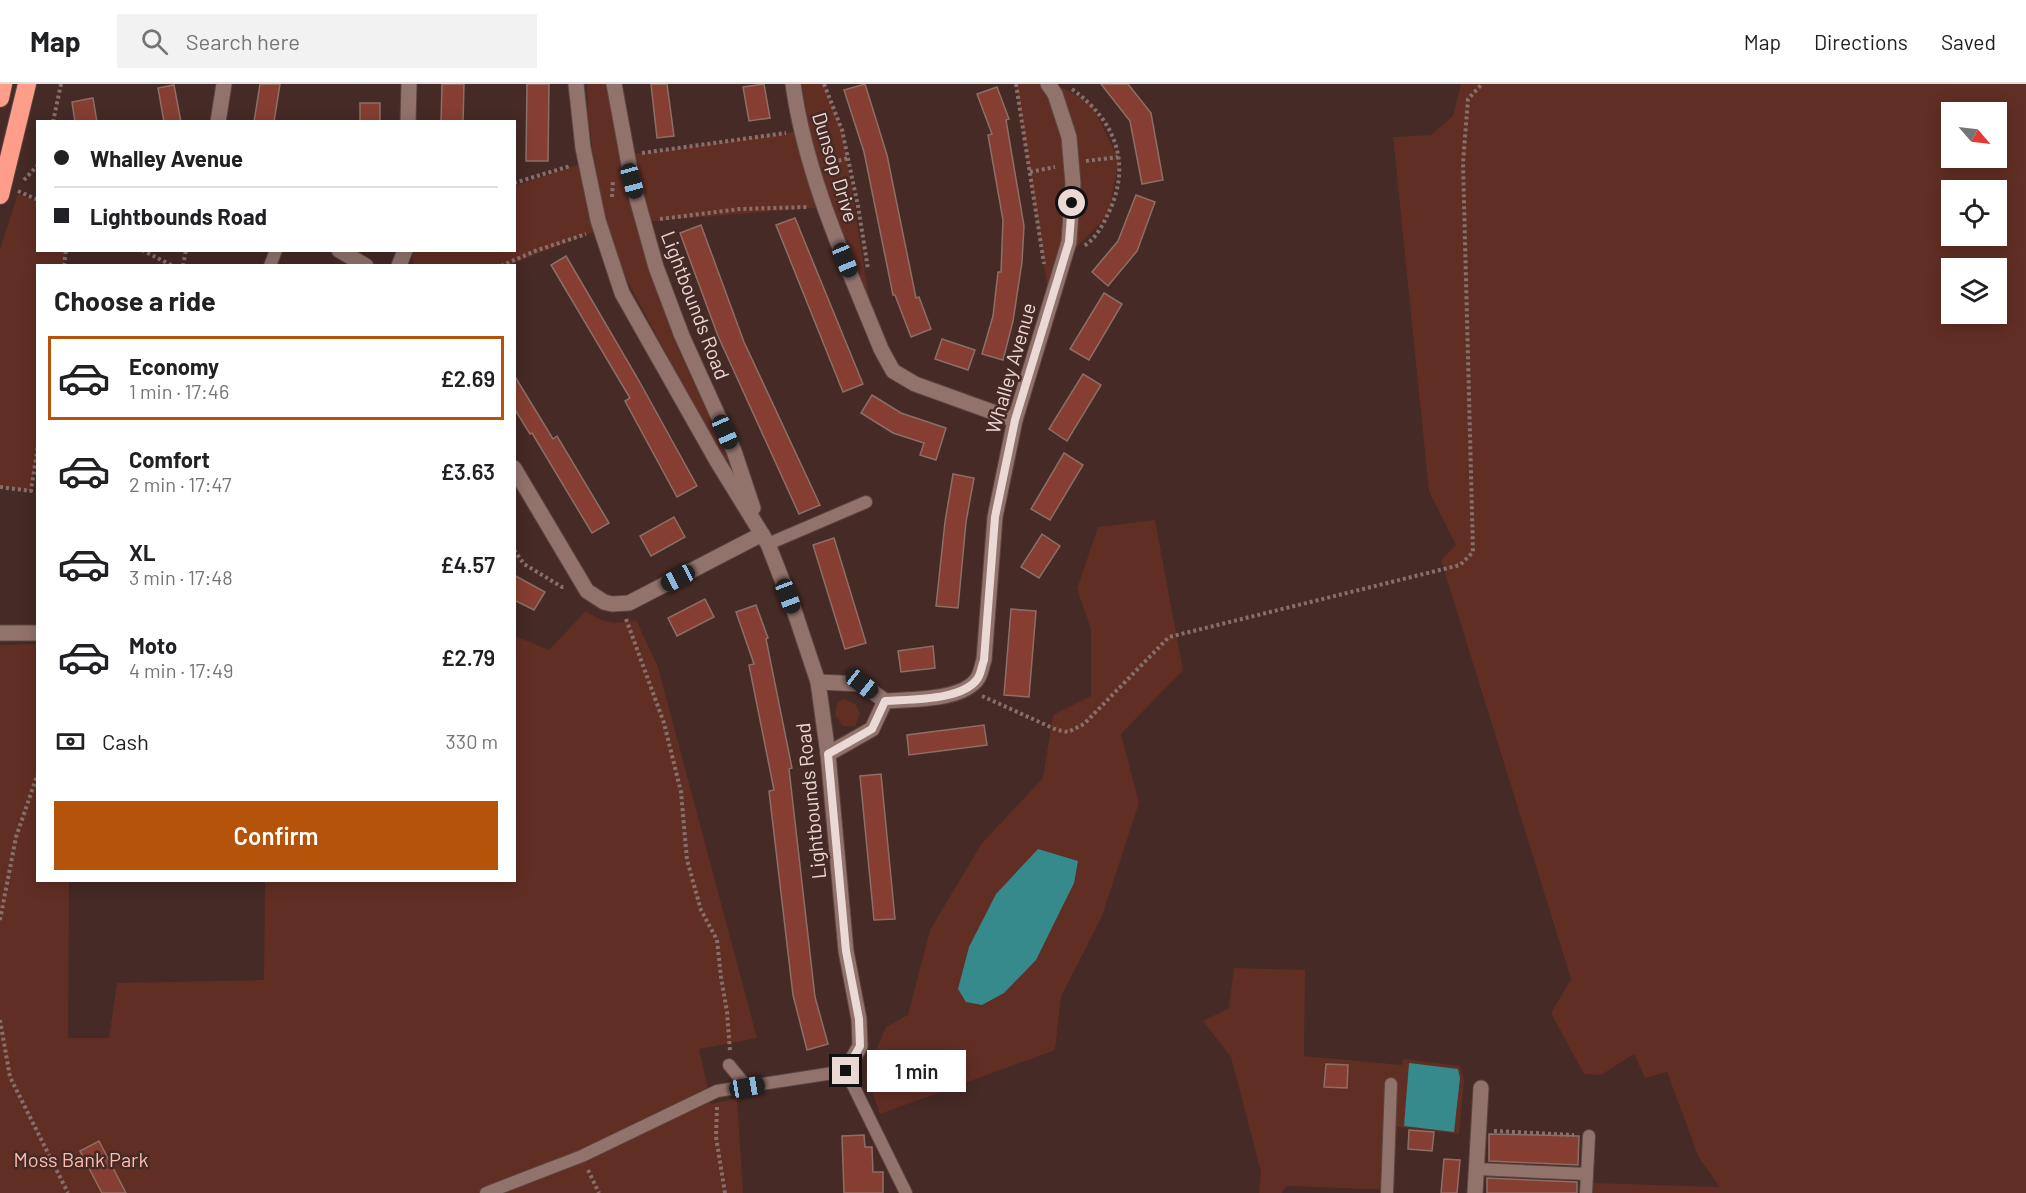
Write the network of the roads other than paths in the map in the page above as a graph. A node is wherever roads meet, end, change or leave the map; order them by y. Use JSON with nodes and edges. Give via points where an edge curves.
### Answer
{"nodes":[{"id":1,"x":3,"y":84,"type":"edge"},
{"id":2,"x":27,"y":84,"type":"edge"},
{"id":3,"x":224,"y":84,"type":"edge"},
{"id":4,"x":408,"y":84,"type":"edge"},
{"id":5,"x":576,"y":84,"type":"edge"},
{"id":6,"x":614,"y":84,"type":"edge"},
{"id":7,"x":793,"y":84,"type":"edge"},
{"id":8,"x":1048,"y":84,"type":"edge"},
{"id":9,"x":0,"y":98,"type":"edge"},
{"id":10,"x":218,"y":120,"type":"edge"},
{"id":11,"x":408,"y":120,"type":"edge"},
{"id":12,"x":8,"y":192,"type":"edge"},
{"id":13,"x":342,"y":252,"type":"edge"},
{"id":14,"x":363,"y":264,"type":"edge"},
{"id":15,"x":1015,"y":420,"type":"junction"},
{"id":16,"x":516,"y":471,"type":"edge"},
{"id":17,"x":866,"y":502,"type":"dead end"},
{"id":18,"x":765,"y":539,"type":"junction"},
{"id":19,"x":0,"y":633,"type":"edge"},
{"id":20,"x":36,"y":633,"type":"edge"},
{"id":21,"x":818,"y":682,"type":"junction"},
{"id":22,"x":885,"y":701,"type":"junction"},
{"id":23,"x":828,"y":754,"type":"junction"},
{"id":24,"x":729,"y":1065,"type":"road end"},
{"id":25,"x":846,"y":1071,"type":"junction"},
{"id":26,"x":1391,"y":1084,"type":"dead end"},
{"id":27,"x":747,"y":1087,"type":"junction"},
{"id":28,"x":1481,"y":1088,"type":"dead end"},
{"id":29,"x":1589,"y":1136,"type":"road end"},
{"id":30,"x":1477,"y":1169,"type":"junction"},
{"id":31,"x":1587,"y":1174,"type":"junction"},
{"id":32,"x":486,"y":1193,"type":"edge"},
{"id":33,"x":906,"y":1193,"type":"edge"},
{"id":34,"x":1387,"y":1193,"type":"edge"},
{"id":35,"x":1476,"y":1193,"type":"edge"},
{"id":36,"x":1586,"y":1193,"type":"edge"}],
"edges":[{"from":1,"to":9,"type":"highway"},
{"from":2,"to":12,"type":"highway"},
{"from":3,"to":10,"type":"street"},
{"from":4,"to":11,"type":"street"},
{"from":5,"to":18,"type":"street","name":"Lightbounds Road","via":[[585,162],[601,230],[622,293]]},
{"from":6,"to":18,"type":"street","name":"Lightbounds Road","via":[[627,155],[656,267],[734,451]]},
{"from":7,"to":15,"type":"street","name":"Dunsop Drive","via":[[824,207],[893,371],[915,384]]},
{"from":8,"to":15,"type":"street","name":"Whalley Avenue","via":[[1069,137],[1073,184],[1069,242]]},
{"from":13,"to":14,"type":"street"},
{"from":15,"to":22,"type":"street","name":"Whalley Avenue","via":[[995,517],[984,660],[979,677],[964,690]]},
{"from":16,"to":18,"type":"street","via":[[587,591],[604,602],[621,604],[636,600]]},
{"from":17,"to":18,"type":"lane"},
{"from":18,"to":21,"type":"street","name":"Lightbounds Road"},
{"from":19,"to":20,"type":"street"},
{"from":21,"to":22,"type":"street","via":[[862,684]]},
{"from":21,"to":23,"type":"street","name":"Lightbounds Road"},
{"from":22,"to":23,"type":"street","via":[[872,729]]},
{"from":23,"to":25,"type":"street","name":"Lightbounds Road","via":[[846,951],[859,1019],[860,1046]]},
{"from":24,"to":27,"type":"lane"},
{"from":25,"to":27,"type":"lane"},
{"from":25,"to":33,"type":"lane"},
{"from":26,"to":34,"type":"lane"},
{"from":27,"to":32,"type":"lane","via":[[717,1091],[582,1156]]},
{"from":28,"to":30,"type":"street"},
{"from":29,"to":31,"type":"lane"},
{"from":30,"to":31,"type":"lane"},
{"from":30,"to":35,"type":"street"},
{"from":31,"to":36,"type":"lane"}]}
